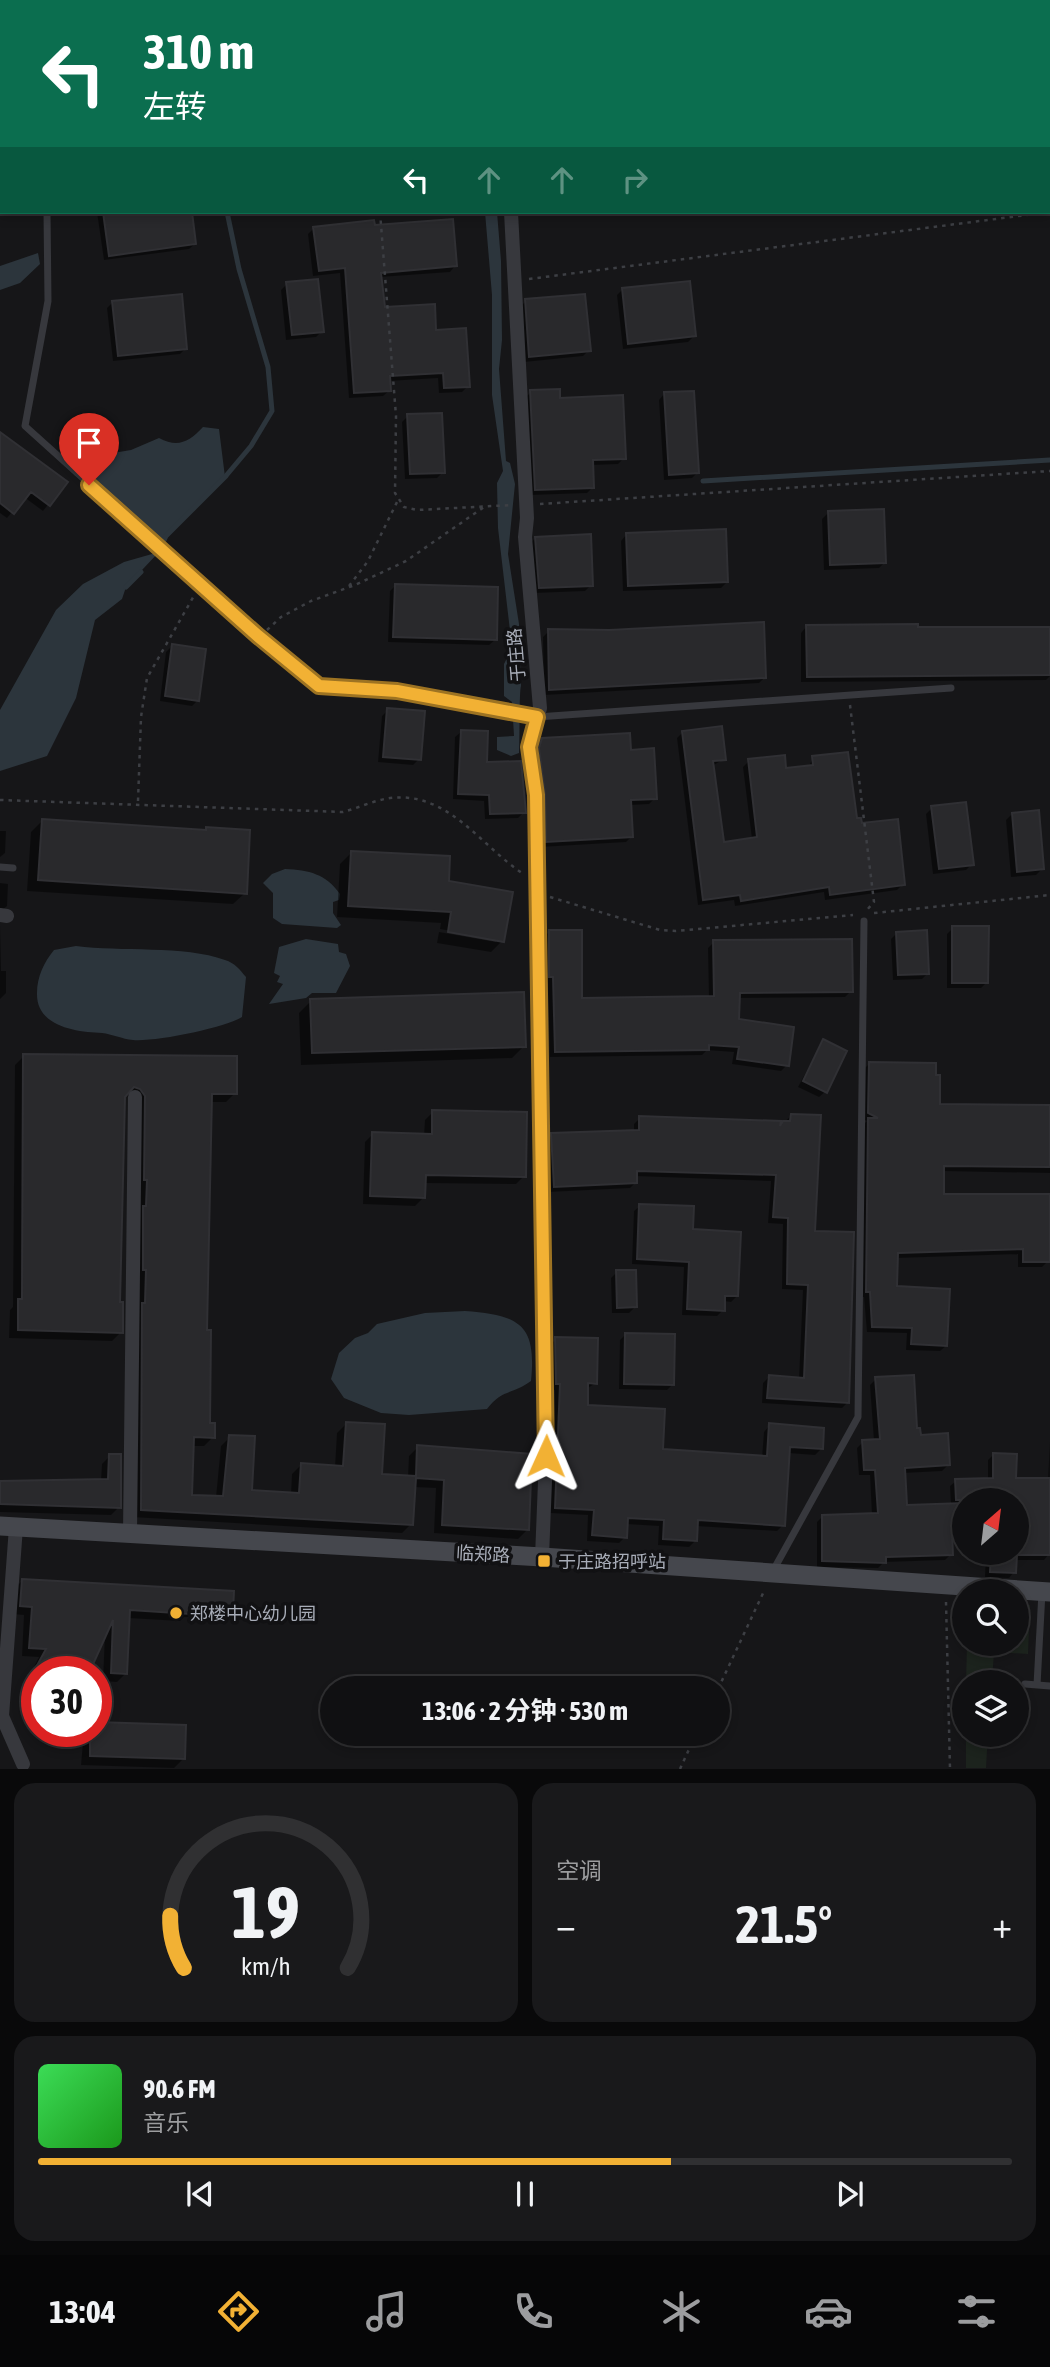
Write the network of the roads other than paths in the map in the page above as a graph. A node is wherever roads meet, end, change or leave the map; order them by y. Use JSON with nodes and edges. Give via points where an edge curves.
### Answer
{"nodes":[{"id":1,"x":47,"y":214,"type":"edge"},
{"id":2,"x":511,"y":214,"type":"edge"},
{"id":3,"x":951,"y":688,"type":"dead end"},
{"id":4,"x":537,"y":717,"type":"junction"},
{"id":5,"x":0,"y":867,"type":"edge"},
{"id":6,"x":13,"y":868,"type":"dead end"},
{"id":7,"x":864,"y":917,"type":"road end"},
{"id":8,"x":135,"y":1097,"type":"dead end"},
{"id":9,"x":8,"y":1527,"type":"edge"},
{"id":10,"x":130,"y":1533,"type":"junction"},
{"id":11,"x":542,"y":1557,"type":"junction"},
{"id":12,"x":772,"y":1573,"type":"junction"},
{"id":13,"x":1046,"y":1592,"type":"edge"},
{"id":14,"x":1029,"y":1684,"type":"edge"},
{"id":15,"x":1037,"y":1685,"type":"junction"},
{"id":16,"x":1050,"y":1686,"type":"edge"},
{"id":17,"x":23,"y":1764,"type":"dead end"}],
"edges":[{"from":1,"to":4,"type":"lane","via":[[48,301],[25,426],[319,686],[397,691]]},
{"from":2,"to":4,"type":"street","name":"于庄路"},
{"from":3,"to":4,"type":"lane"},
{"from":4,"to":11,"type":"street","name":"于庄路","via":[[529,747],[536,795],[547,1431]]},
{"from":5,"to":6,"type":"lane"},
{"from":7,"to":12,"type":"lane","via":[[858,1416]]},
{"from":8,"to":10,"type":"street"},
{"from":9,"to":10,"type":"main road","name":"临郑路"},
{"from":9,"to":17,"type":"street","via":[[2,1716]]},
{"from":10,"to":11,"type":"main road","name":"临郑路"},
{"from":11,"to":12,"type":"main road","name":"临郑路"},
{"from":12,"to":13,"type":"main road","name":"临郑路"},
{"from":13,"to":15,"type":"lane"},
{"from":14,"to":15,"type":"lane"},
{"from":15,"to":16,"type":"lane"}]}
